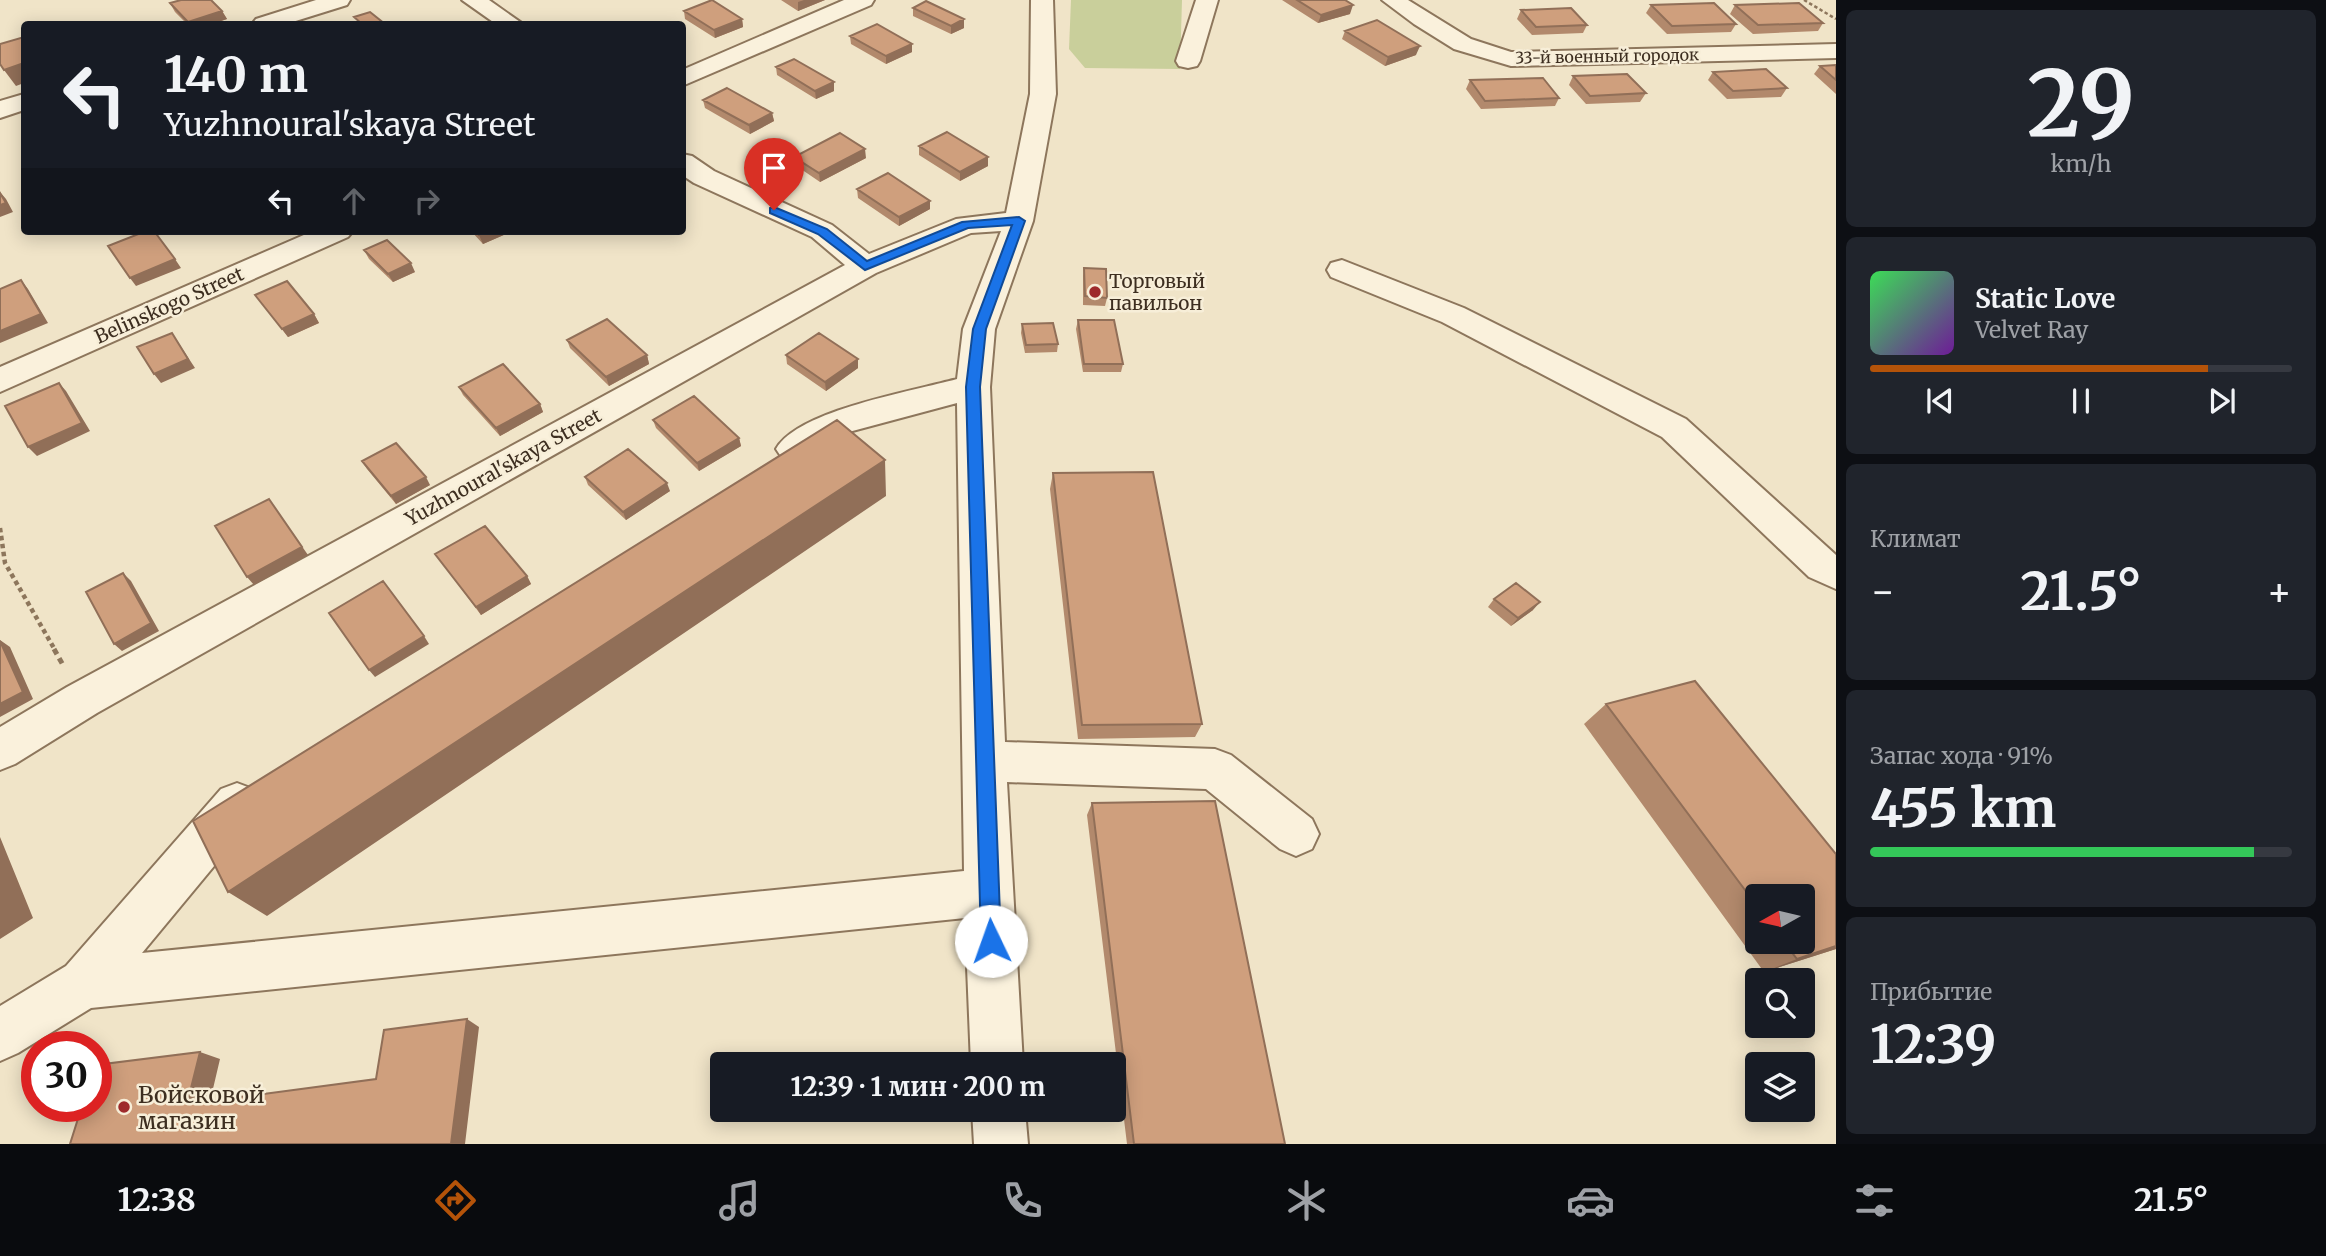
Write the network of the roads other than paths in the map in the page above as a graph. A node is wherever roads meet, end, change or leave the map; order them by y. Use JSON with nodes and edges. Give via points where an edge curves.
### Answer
{"nodes":[{"id":1,"x":339,"y":0,"type":"edge"},
{"id":2,"x":473,"y":0,"type":"edge"},
{"id":3,"x":863,"y":0,"type":"edge"},
{"id":4,"x":1042,"y":0,"type":"edge"},
{"id":5,"x":1207,"y":0,"type":"edge"},
{"id":6,"x":1393,"y":0,"type":"edge"},
{"id":7,"x":273,"y":21,"type":"edge"},
{"id":8,"x":506,"y":21,"type":"edge"},
{"id":9,"x":1836,"y":51,"type":"edge"},
{"id":10,"x":1188,"y":61,"type":"dead end"},
{"id":11,"x":686,"y":77,"type":"edge"},
{"id":12,"x":21,"y":103,"type":"edge"},
{"id":13,"x":0,"y":110,"type":"edge"},
{"id":14,"x":686,"y":165,"type":"edge"},
{"id":15,"x":1019,"y":221,"type":"junction"},
{"id":16,"x":329,"y":235,"type":"edge"},
{"id":17,"x":865,"y":266,"type":"junction"},
{"id":18,"x":1342,"y":270,"type":"dead end"},
{"id":19,"x":0,"y":380,"type":"edge"},
{"id":20,"x":973,"y":387,"type":"junction"},
{"id":21,"x":763,"y":468,"type":"edge"},
{"id":22,"x":1836,"y":573,"type":"edge"},
{"id":23,"x":0,"y":750,"type":"edge"},
{"id":24,"x":984,"y":761,"type":"junction"},
{"id":25,"x":270,"y":778,"type":"edge"},
{"id":26,"x":1296,"y":834,"type":"dead end"},
{"id":27,"x":988,"y":892,"type":"junction"},
{"id":28,"x":84,"y":984,"type":"junction"},
{"id":29,"x":0,"y":1036,"type":"edge"},
{"id":30,"x":996,"y":1052,"type":"edge"},
{"id":31,"x":1000,"y":1122,"type":"edge"},
{"id":32,"x":1001,"y":1144,"type":"edge"}],
"edges":[{"from":1,"to":7,"type":"street"},
{"from":2,"to":8,"type":"street"},
{"from":3,"to":11,"type":"street"},
{"from":4,"to":15,"type":"street","via":[[1043,94]]},
{"from":5,"to":10,"type":"street"},
{"from":6,"to":9,"type":"street","name":"33-й военный городок","via":[[1462,46],[1511,59]]},
{"from":12,"to":13,"type":"street"},
{"from":14,"to":17,"type":"street","via":[[822,231]]},
{"from":15,"to":17,"type":"street","name":"Yuzhnoural'skaya Street","via":[[966,225]]},
{"from":15,"to":20,"type":"street","via":[[979,329]]},
{"from":16,"to":19,"type":"street","name":"Belinskogo Street"},
{"from":17,"to":23,"type":"street","name":"Yuzhnoural'skaya Street","via":[[82,700]]},
{"from":18,"to":22,"type":"street","via":[[1453,315],[1674,428]]},
{"from":20,"to":21,"type":"street","via":[[834,424]]},
{"from":20,"to":24,"type":"street"},
{"from":24,"to":26,"type":"street","via":[[1215,769]]},
{"from":24,"to":27,"type":"street"},
{"from":25,"to":28,"type":"street","via":[[247,793]]},
{"from":27,"to":28,"type":"street"},
{"from":27,"to":30,"type":"street"},
{"from":28,"to":29,"type":"street"},
{"from":31,"to":32,"type":"street"}]}
